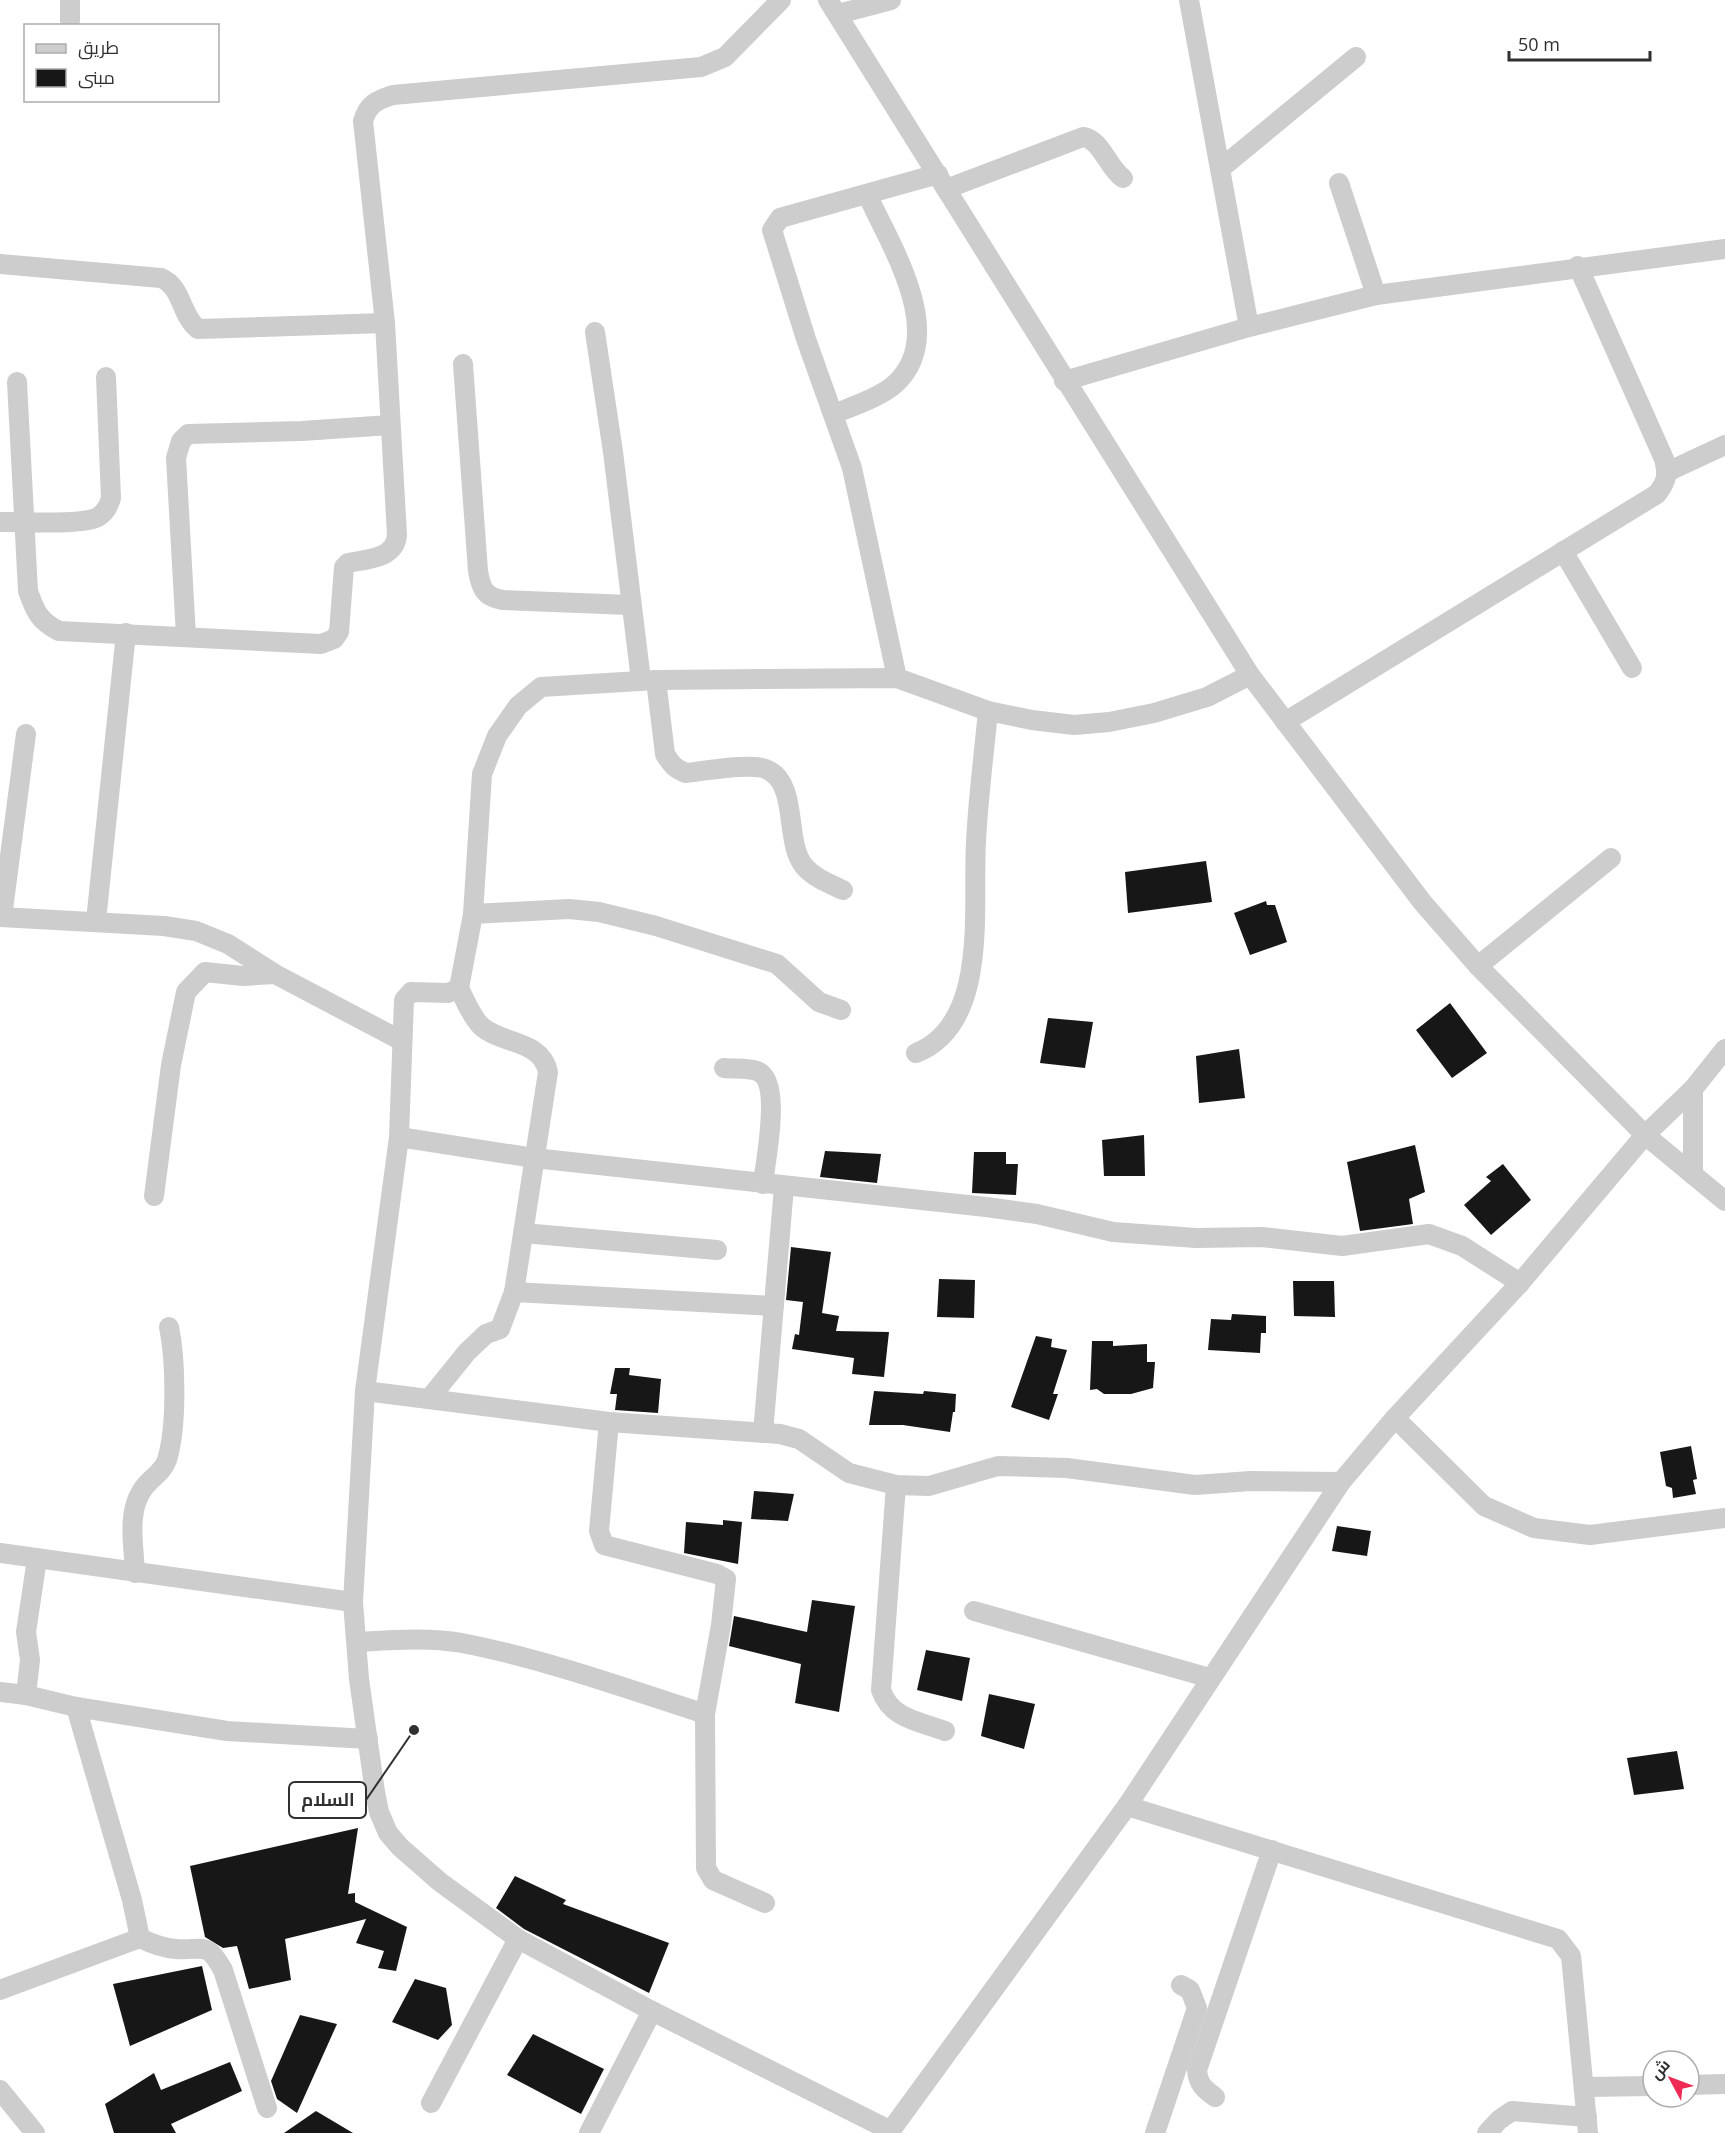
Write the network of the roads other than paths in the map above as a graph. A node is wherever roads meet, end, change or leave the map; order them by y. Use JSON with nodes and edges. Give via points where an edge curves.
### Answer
{"nodes":[{"id":1,"x":70,"y":0,"type":"edge"},
{"id":2,"x":782,"y":0,"type":"edge"},
{"id":3,"x":891,"y":0,"type":"edge"},
{"id":4,"x":1189,"y":0,"type":"edge"},
{"id":5,"x":833,"y":7,"type":"edge"},
{"id":6,"x":70,"y":21,"type":"dead end"},
{"id":7,"x":1356,"y":57,"type":"dead end"},
{"id":8,"x":1220,"y":169,"type":"junction"},
{"id":9,"x":1123,"y":178,"type":"dead end"},
{"id":10,"x":942,"y":181,"type":"junction"},
{"id":11,"x":1339,"y":183,"type":"dead end"},
{"id":12,"x":867,"y":194,"type":"junction"},
{"id":13,"x":1725,"y":249,"type":"edge"},
{"id":14,"x":0,"y":264,"type":"edge"},
{"id":15,"x":1578,"y":266,"type":"junction"},
{"id":16,"x":1376,"y":295,"type":"junction"},
{"id":17,"x":385,"y":323,"type":"junction"},
{"id":18,"x":1249,"y":327,"type":"junction"},
{"id":19,"x":595,"y":333,"type":"dead end"},
{"id":20,"x":463,"y":364,"type":"dead end"},
{"id":21,"x":106,"y":377,"type":"dead end"},
{"id":22,"x":1064,"y":381,"type":"junction"},
{"id":23,"x":17,"y":382,"type":"dead end"},
{"id":24,"x":834,"y":414,"type":"junction"},
{"id":25,"x":390,"y":425,"type":"junction"},
{"id":26,"x":1725,"y":445,"type":"edge"},
{"id":27,"x":1667,"y":472,"type":"junction"},
{"id":28,"x":23,"y":521,"type":"junction"},
{"id":29,"x":0,"y":522,"type":"edge"},
{"id":30,"x":1563,"y":551,"type":"junction"},
{"id":31,"x":630,"y":605,"type":"junction"},
{"id":32,"x":126,"y":633,"type":"junction"},
{"id":33,"x":186,"y":636,"type":"junction"},
{"id":34,"x":1632,"y":668,"type":"dead end"},
{"id":35,"x":1250,"y":675,"type":"junction"},
{"id":36,"x":897,"y":678,"type":"junction"},
{"id":37,"x":648,"y":680,"type":"junction"},
{"id":38,"x":988,"y":711,"type":"junction"},
{"id":39,"x":1285,"y":722,"type":"junction"},
{"id":40,"x":26,"y":734,"type":"dead end"},
{"id":41,"x":1611,"y":858,"type":"dead end"},
{"id":42,"x":843,"y":890,"type":"dead end"},
{"id":43,"x":473,"y":914,"type":"junction"},
{"id":44,"x":1,"y":917,"type":"edge"},
{"id":45,"x":96,"y":921,"type":"junction"},
{"id":46,"x":1478,"y":966,"type":"junction"},
{"id":47,"x":275,"y":974,"type":"junction"},
{"id":48,"x":459,"y":988,"type":"junction"},
{"id":49,"x":841,"y":1010,"type":"dead end"},
{"id":50,"x":402,"y":1041,"type":"junction"},
{"id":51,"x":1725,"y":1049,"type":"edge"},
{"id":52,"x":916,"y":1053,"type":"dead end"},
{"id":53,"x":724,"y":1068,"type":"dead end"},
{"id":54,"x":1693,"y":1089,"type":"junction"},
{"id":55,"x":1645,"y":1135,"type":"junction"},
{"id":56,"x":399,"y":1137,"type":"junction"},
{"id":57,"x":534,"y":1158,"type":"junction"},
{"id":58,"x":1694,"y":1175,"type":"junction"},
{"id":59,"x":763,"y":1184,"type":"junction"},
{"id":60,"x":784,"y":1187,"type":"junction"},
{"id":61,"x":154,"y":1196,"type":"dead end"},
{"id":62,"x":1725,"y":1201,"type":"edge"},
{"id":63,"x":523,"y":1233,"type":"junction"},
{"id":64,"x":717,"y":1250,"type":"dead end"},
{"id":65,"x":1520,"y":1283,"type":"junction"},
{"id":66,"x":514,"y":1292,"type":"junction"},
{"id":67,"x":774,"y":1306,"type":"junction"},
{"id":68,"x":169,"y":1327,"type":"dead end"},
{"id":69,"x":365,"y":1391,"type":"junction"},
{"id":70,"x":429,"y":1399,"type":"junction"},
{"id":71,"x":1395,"y":1418,"type":"junction"},
{"id":72,"x":609,"y":1422,"type":"junction"},
{"id":73,"x":763,"y":1433,"type":"junction"},
{"id":74,"x":1341,"y":1482,"type":"junction"},
{"id":75,"x":896,"y":1485,"type":"junction"},
{"id":76,"x":1725,"y":1518,"type":"edge"},
{"id":77,"x":0,"y":1553,"type":"edge"},
{"id":78,"x":37,"y":1559,"type":"junction"},
{"id":79,"x":135,"y":1573,"type":"junction"},
{"id":80,"x":353,"y":1602,"type":"junction"},
{"id":81,"x":974,"y":1611,"type":"dead end"},
{"id":82,"x":357,"y":1642,"type":"junction"},
{"id":83,"x":1210,"y":1678,"type":"junction"},
{"id":84,"x":0,"y":1692,"type":"edge"},
{"id":85,"x":26,"y":1695,"type":"junction"},
{"id":86,"x":76,"y":1707,"type":"junction"},
{"id":87,"x":705,"y":1714,"type":"junction"},
{"id":88,"x":945,"y":1731,"type":"dead end"},
{"id":89,"x":368,"y":1739,"type":"junction"},
{"id":90,"x":1127,"y":1806,"type":"junction"},
{"id":91,"x":1272,"y":1850,"type":"junction"},
{"id":92,"x":765,"y":1903,"type":"dead end"},
{"id":93,"x":140,"y":1938,"type":"junction"},
{"id":94,"x":518,"y":1939,"type":"junction"},
{"id":95,"x":1181,"y":1984,"type":"dead end"},
{"id":96,"x":0,"y":1990,"type":"edge"},
{"id":97,"x":652,"y":2011,"type":"junction"},
{"id":98,"x":1725,"y":2084,"type":"edge"},
{"id":99,"x":1701,"y":2085,"type":"edge"},
{"id":100,"x":1641,"y":2086,"type":"edge"},
{"id":101,"x":1584,"y":2087,"type":"junction"},
{"id":102,"x":0,"y":2090,"type":"edge"},
{"id":103,"x":1215,"y":2097,"type":"dead end"},
{"id":104,"x":430,"y":2103,"type":"dead end"},
{"id":105,"x":267,"y":2108,"type":"dead end"},
{"id":106,"x":9,"y":2112,"type":"edge"},
{"id":107,"x":1588,"y":2125,"type":"edge"},
{"id":108,"x":890,"y":2132,"type":"edge"},
{"id":109,"x":35,"y":2133,"type":"edge"},
{"id":110,"x":590,"y":2133,"type":"edge"},
{"id":111,"x":1155,"y":2133,"type":"edge"},
{"id":112,"x":1487,"y":2133,"type":"edge"}],
"edges":[{"from":1,"to":6,"type":"street"},
{"from":2,"to":17,"type":"street","via":[[725,57],[701,67],[393,94],[366,109],[363,121]]},
{"from":3,"to":5,"type":"street"},
{"from":4,"to":8,"type":"street"},
{"from":5,"to":10,"type":"street"},
{"from":7,"to":8,"type":"street"},
{"from":8,"to":18,"type":"street"},
{"from":9,"to":10,"type":"street","via":[[1094,141],[1083,137]]},
{"from":10,"to":12,"type":"street"},
{"from":10,"to":22,"type":"street"},
{"from":11,"to":16,"type":"street"},
{"from":12,"to":24,"type":"street","via":[[915,299],[915,354],[894,385]]},
{"from":12,"to":24,"type":"street","via":[[780,218],[772,230]]},
{"from":13,"to":15,"type":"street"},
{"from":14,"to":17,"type":"street","via":[[161,278],[175,289],[187,318],[198,329]]},
{"from":15,"to":16,"type":"street"},
{"from":15,"to":27,"type":"street"},
{"from":16,"to":18,"type":"street"},
{"from":17,"to":25,"type":"street"},
{"from":18,"to":22,"type":"street"},
{"from":19,"to":31,"type":"street"},
{"from":20,"to":31,"type":"street","via":[[480,586],[486,594],[502,600]]},
{"from":21,"to":28,"type":"street","via":[[111,498],[107,508],[100,517],[85,520]]},
{"from":22,"to":35,"type":"street"},
{"from":23,"to":28,"type":"street"},
{"from":24,"to":36,"type":"street","via":[[852,468]]},
{"from":25,"to":33,"type":"street","via":[[397,542],[387,553],[344,567],[339,632],[334,639],[321,644]]},
{"from":25,"to":33,"type":"street","via":[[188,434],[181,441],[176,458]]},
{"from":26,"to":27,"type":"street"},
{"from":27,"to":30,"type":"street","via":[[1666,482],[1657,494]]},
{"from":28,"to":29,"type":"street"},
{"from":28,"to":32,"type":"street","via":[[28,591],[35,612],[45,624],[59,631]]},
{"from":30,"to":34,"type":"street"},
{"from":30,"to":39,"type":"street"},
{"from":31,"to":37,"type":"street"},
{"from":32,"to":33,"type":"street"},
{"from":32,"to":45,"type":"street"},
{"from":35,"to":38,"type":"street","via":[[1208,697],[1109,722],[1074,725]]},
{"from":35,"to":39,"type":"street"},
{"from":36,"to":37,"type":"street"},
{"from":36,"to":38,"type":"street"},
{"from":37,"to":42,"type":"street","via":[[670,764],[686,773],[759,767],[774,774],[787,795],[796,853],[818,878]]},
{"from":37,"to":43,"type":"street","via":[[541,687],[518,706],[497,736],[482,774]]},
{"from":38,"to":52,"type":"street","via":[[976,841],[970,974],[965,996],[945,1035]]},
{"from":39,"to":46,"type":"street","via":[[1424,903]]},
{"from":40,"to":44,"type":"street"},
{"from":41,"to":46,"type":"street"},
{"from":43,"to":48,"type":"street"},
{"from":43,"to":49,"type":"street","via":[[569,909],[656,926],[777,964],[819,1002]]},
{"from":44,"to":45,"type":"street"},
{"from":45,"to":47,"type":"street","via":[[196,931],[228,944]]},
{"from":46,"to":55,"type":"street"},
{"from":47,"to":50,"type":"street"},
{"from":47,"to":61,"type":"street","via":[[205,972],[186,992],[171,1065]]},
{"from":48,"to":50,"type":"street","via":[[448,993],[407,995]]},
{"from":48,"to":57,"type":"street","via":[[481,1025],[538,1053],[546,1063],[548,1072]]},
{"from":50,"to":56,"type":"street"},
{"from":51,"to":54,"type":"street"},
{"from":53,"to":59,"type":"street","via":[[757,1071],[768,1081],[771,1113]]},
{"from":54,"to":55,"type":"street"},
{"from":54,"to":58,"type":"street"},
{"from":55,"to":58,"type":"street"},
{"from":55,"to":65,"type":"street"},
{"from":56,"to":57,"type":"street"},
{"from":56,"to":69,"type":"street"},
{"from":57,"to":59,"type":"street"},
{"from":57,"to":63,"type":"street"},
{"from":58,"to":62,"type":"street"},
{"from":59,"to":60,"type":"street"},
{"from":60,"to":65,"type":"street","via":[[986,1207],[1113,1232],[1196,1238],[1262,1237],[1342,1246],[1429,1234],[1462,1246]]},
{"from":60,"to":67,"type":"street"},
{"from":63,"to":64,"type":"street"},
{"from":63,"to":66,"type":"street"},
{"from":65,"to":71,"type":"street"},
{"from":66,"to":67,"type":"street"},
{"from":66,"to":70,"type":"street","via":[[504,1324],[467,1352]]},
{"from":67,"to":73,"type":"street"},
{"from":68,"to":79,"type":"street","via":[[174,1364],[170,1438],[163,1468],[142,1490],[135,1507]]},
{"from":69,"to":70,"type":"street"},
{"from":69,"to":80,"type":"street"},
{"from":70,"to":72,"type":"street"},
{"from":71,"to":74,"type":"street"},
{"from":71,"to":76,"type":"street","via":[[1484,1506],[1534,1528],[1590,1534]]},
{"from":72,"to":73,"type":"street"},
{"from":72,"to":87,"type":"street","via":[[599,1531],[604,1545],[726,1579]]},
{"from":73,"to":75,"type":"street","via":[[799,1439],[849,1473]]},
{"from":74,"to":75,"type":"street","via":[[1195,1485],[1067,1468],[998,1466],[929,1486]]},
{"from":74,"to":83,"type":"street"},
{"from":75,"to":88,"type":"street","via":[[881,1690],[885,1703],[894,1712]]},
{"from":77,"to":78,"type":"street"},
{"from":78,"to":79,"type":"street"},
{"from":78,"to":85,"type":"street","via":[[26,1632],[30,1671]]},
{"from":79,"to":80,"type":"street"},
{"from":80,"to":82,"type":"street"},
{"from":81,"to":83,"type":"street"},
{"from":82,"to":87,"type":"street","via":[[412,1639],[461,1643]]},
{"from":82,"to":89,"type":"street"},
{"from":83,"to":90,"type":"street"},
{"from":84,"to":85,"type":"street"},
{"from":85,"to":86,"type":"street"},
{"from":86,"to":89,"type":"street","via":[[228,1731]]},
{"from":86,"to":93,"type":"street"},
{"from":87,"to":92,"type":"street","via":[[707,1872],[712,1880]]},
{"from":89,"to":94,"type":"street","via":[[379,1812],[388,1833],[440,1882]]},
{"from":90,"to":91,"type":"street"},
{"from":90,"to":108,"type":"street"},
{"from":91,"to":101,"type":"street","via":[[1558,1939],[1571,1956]]},
{"from":91,"to":103,"type":"street","via":[[1197,2070],[1203,2088]]},
{"from":93,"to":96,"type":"street"},
{"from":93,"to":105,"type":"street","via":[[178,1949],[196,1946],[216,1956]]},
{"from":94,"to":97,"type":"street"},
{"from":94,"to":104,"type":"street"},
{"from":95,"to":111,"type":"street","via":[[1190,1990],[1197,2008]]},
{"from":97,"to":108,"type":"street"},
{"from":97,"to":110,"type":"street"},
{"from":98,"to":99,"type":"street"},
{"from":100,"to":101,"type":"street"},
{"from":101,"to":107,"type":"street"},
{"from":102,"to":106,"type":"street"},
{"from":106,"to":109,"type":"street"},
{"from":107,"to":112,"type":"street","via":[[1512,2111]]}]}
